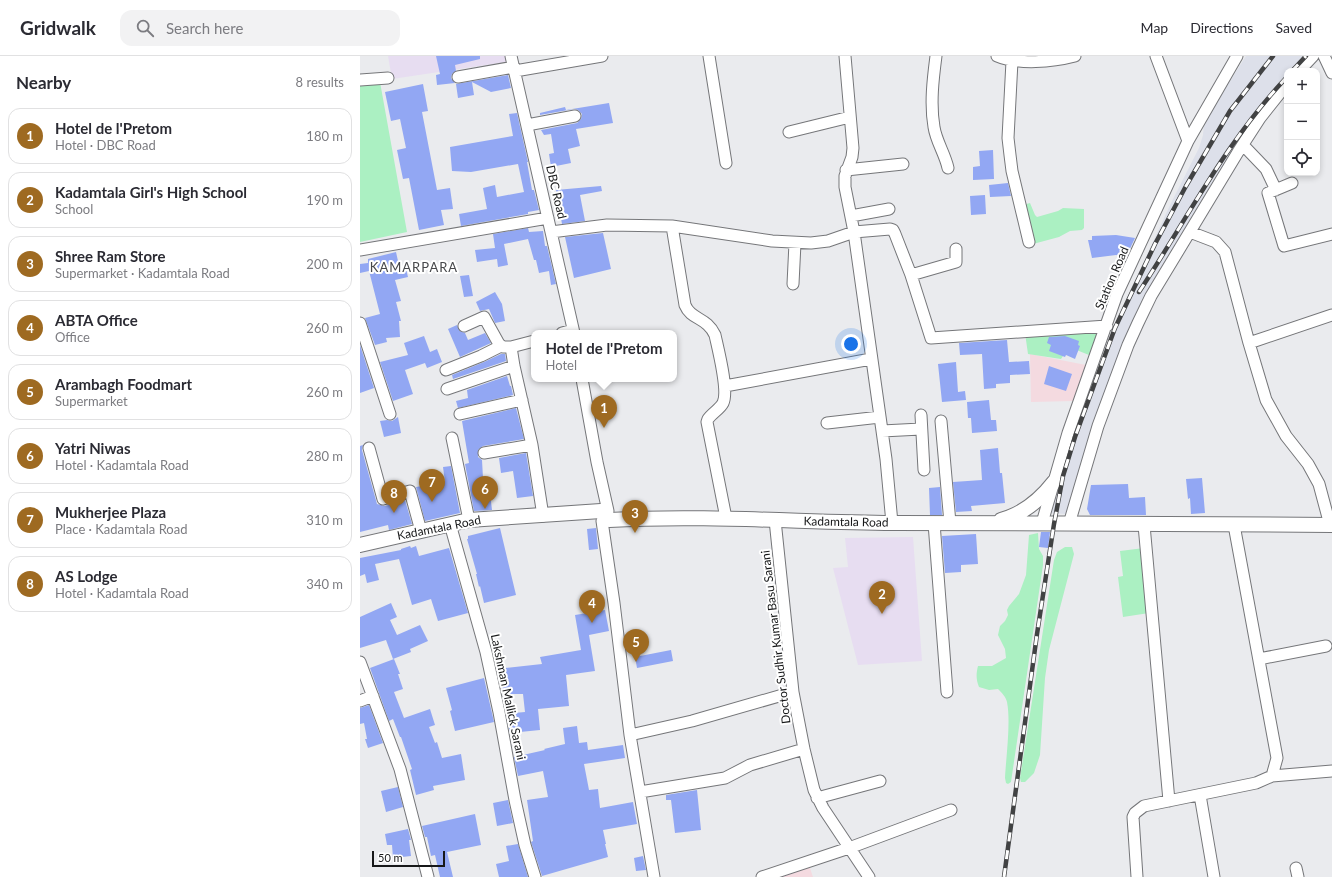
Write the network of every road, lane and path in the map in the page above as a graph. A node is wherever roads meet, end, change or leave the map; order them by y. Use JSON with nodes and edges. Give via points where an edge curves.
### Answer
{"nodes":[{"id":1,"x":511,"y":56,"type":"edge"},
{"id":2,"x":602,"y":56,"type":"edge"},
{"id":3,"x":709,"y":56,"type":"edge"},
{"id":4,"x":845,"y":56,"type":"edge"},
{"id":5,"x":936,"y":56,"type":"edge"},
{"id":6,"x":997,"y":56,"type":"edge"},
{"id":7,"x":1075,"y":56,"type":"edge"},
{"id":8,"x":1156,"y":56,"type":"edge"},
{"id":9,"x":1237,"y":56,"type":"edge"},
{"id":10,"x":1313,"y":56,"type":"edge"},
{"id":11,"x":1324,"y":56,"type":"edge"},
{"id":12,"x":1050,"y":58,"type":"edge"},
{"id":13,"x":1012,"y":61,"type":"junction"},
{"id":14,"x":1301,"y":68,"type":"edge"},
{"id":15,"x":515,"y":69,"type":"junction"},
{"id":16,"x":1332,"y":73,"type":"edge"},
{"id":17,"x":458,"y":77,"type":"dead end"},
{"id":18,"x":388,"y":78,"type":"dead end"},
{"id":19,"x":360,"y":80,"type":"edge"},
{"id":20,"x":1284,"y":88,"type":"edge"},
{"id":21,"x":575,"y":116,"type":"dead end"},
{"id":22,"x":850,"y":117,"type":"junction"},
{"id":23,"x":527,"y":125,"type":"junction"},
{"id":24,"x":789,"y":132,"type":"dead end"},
{"id":25,"x":1188,"y":141,"type":"junction"},
{"id":26,"x":1243,"y":144,"type":"junction"},
{"id":27,"x":726,"y":163,"type":"dead end"},
{"id":28,"x":903,"y":164,"type":"dead end"},
{"id":29,"x":948,"y":168,"type":"dead end"},
{"id":30,"x":846,"y":170,"type":"junction"},
{"id":31,"x":1292,"y":183,"type":"dead end"},
{"id":32,"x":1276,"y":190,"type":"junction"},
{"id":33,"x":889,"y":209,"type":"dead end"},
{"id":34,"x":851,"y":216,"type":"junction"},
{"id":35,"x":548,"y":218,"type":"junction"},
{"id":36,"x":672,"y":226,"type":"junction"},
{"id":37,"x":551,"y":232,"type":"junction"},
{"id":38,"x":854,"y":232,"type":"junction"},
{"id":39,"x":1190,"y":232,"type":"junction"},
{"id":40,"x":1332,"y":234,"type":"edge"},
{"id":41,"x":1029,"y":242,"type":"dead end"},
{"id":42,"x":795,"y":243,"type":"junction"},
{"id":43,"x":956,"y":249,"type":"dead end"},
{"id":44,"x":360,"y":250,"type":"edge"},
{"id":45,"x":910,"y":275,"type":"junction"},
{"id":46,"x":794,"y":284,"type":"dead end"},
{"id":47,"x":1332,"y":315,"type":"edge"},
{"id":48,"x":360,"y":323,"type":"edge"},
{"id":49,"x":464,"y":326,"type":"dead end"},
{"id":50,"x":1107,"y":326,"type":"junction"},
{"id":51,"x":574,"y":330,"type":"edge"},
{"id":52,"x":531,"y":342,"type":"edge"},
{"id":53,"x":1249,"y":343,"type":"junction"},
{"id":54,"x":506,"y":346,"type":"junction"},
{"id":55,"x":871,"y":359,"type":"junction"},
{"id":56,"x":514,"y":366,"type":"junction"},
{"id":57,"x":446,"y":370,"type":"dead end"},
{"id":58,"x":583,"y":382,"type":"edge"},
{"id":59,"x":725,"y":386,"type":"junction"},
{"id":60,"x":447,"y":389,"type":"dead end"},
{"id":61,"x":522,"y":400,"type":"junction"},
{"id":62,"x":390,"y":414,"type":"dead end"},
{"id":63,"x":460,"y":414,"type":"dead end"},
{"id":64,"x":921,"y":415,"type":"dead end"},
{"id":65,"x":880,"y":417,"type":"junction"},
{"id":66,"x":941,"y":421,"type":"dead end"},
{"id":67,"x":827,"y":423,"type":"dead end"},
{"id":68,"x":921,"y":429,"type":"junction"},
{"id":69,"x":882,"y":431,"type":"junction"},
{"id":70,"x":452,"y":438,"type":"dead end"},
{"id":71,"x":532,"y":445,"type":"junction"},
{"id":72,"x":369,"y":448,"type":"dead end"},
{"id":73,"x":484,"y":453,"type":"dead end"},
{"id":74,"x":924,"y":470,"type":"dead end"},
{"id":75,"x":1054,"y":482,"type":"junction"},
{"id":76,"x":543,"y":516,"type":"junction"},
{"id":77,"x":605,"y":516,"type":"junction"},
{"id":78,"x":726,"y":518,"type":"junction"},
{"id":79,"x":469,"y":520,"type":"junction"},
{"id":80,"x":775,"y":520,"type":"junction"},
{"id":81,"x":974,"y":522,"type":"junction"},
{"id":82,"x":892,"y":523,"type":"junction"},
{"id":83,"x":934,"y":523,"type":"junction"},
{"id":84,"x":950,"y":523,"type":"junction"},
{"id":85,"x":450,"y":524,"type":"junction"},
{"id":86,"x":1048,"y":524,"type":"junction"},
{"id":87,"x":1069,"y":524,"type":"junction"},
{"id":88,"x":1144,"y":524,"type":"junction"},
{"id":89,"x":1234,"y":525,"type":"junction"},
{"id":90,"x":1331,"y":525,"type":"edge"},
{"id":91,"x":421,"y":531,"type":"junction"},
{"id":92,"x":360,"y":545,"type":"edge"},
{"id":93,"x":1326,"y":646,"type":"dead end"},
{"id":94,"x":1259,"y":660,"type":"junction"},
{"id":95,"x":360,"y":662,"type":"edge"},
{"id":96,"x":793,"y":692,"type":"junction"},
{"id":97,"x":947,"y":692,"type":"dead end"},
{"id":98,"x":374,"y":696,"type":"junction"},
{"id":99,"x":360,"y":700,"type":"edge"},
{"id":100,"x":633,"y":734,"type":"junction"},
{"id":101,"x":804,"y":749,"type":"junction"},
{"id":102,"x":1332,"y":771,"type":"edge"},
{"id":103,"x":1272,"y":776,"type":"junction"},
{"id":104,"x":880,"y":781,"type":"dead end"},
{"id":105,"x":642,"y":792,"type":"junction"},
{"id":106,"x":1200,"y":795,"type":"junction"},
{"id":107,"x":817,"y":798,"type":"junction"},
{"id":108,"x":1170,"y":801,"type":"junction"},
{"id":109,"x":951,"y":810,"type":"dead end"},
{"id":110,"x":849,"y":848,"type":"junction"},
{"id":111,"x":428,"y":877,"type":"edge"},
{"id":112,"x":535,"y":877,"type":"edge"},
{"id":113,"x":654,"y":877,"type":"edge"},
{"id":114,"x":658,"y":877,"type":"edge"},
{"id":115,"x":762,"y":877,"type":"edge"},
{"id":116,"x":870,"y":877,"type":"edge"},
{"id":117,"x":1137,"y":877,"type":"edge"},
{"id":118,"x":1214,"y":877,"type":"edge"}],
"edges":[{"from":1,"to":15,"type":"street","name":"DBC Road"},
{"from":2,"to":15,"type":"street"},
{"from":3,"to":27,"type":"street"},
{"from":4,"to":22,"type":"street"},
{"from":5,"to":29,"type":"street","via":[[932,112],[934,128]]},
{"from":6,"to":13,"type":"street"},
{"from":7,"to":12,"type":"street"},
{"from":8,"to":25,"type":"street"},
{"from":9,"to":25,"type":"street","name":"Station Road"},
{"from":10,"to":14,"type":"street"},
{"from":11,"to":16,"type":"street"},
{"from":12,"to":13,"type":"street"},
{"from":13,"to":41,"type":"street","via":[[1009,144],[1012,171]]},
{"from":15,"to":17,"type":"street"},
{"from":15,"to":23,"type":"street","name":"DBC Road"},
{"from":18,"to":19,"type":"street"},
{"from":20,"to":26,"type":"street"},
{"from":21,"to":23,"type":"street"},
{"from":22,"to":24,"type":"street"},
{"from":22,"to":30,"type":"street","via":[[853,148]]},
{"from":23,"to":35,"type":"street","name":"DBC Road"},
{"from":25,"to":50,"type":"street","name":"Station Road","via":[[1118,294]]},
{"from":26,"to":32,"type":"street","via":[[1266,168]]},
{"from":26,"to":39,"type":"street"},
{"from":28,"to":30,"type":"street"},
{"from":30,"to":34,"type":"street","via":[[845,187]]},
{"from":31,"to":32,"type":"street"},
{"from":32,"to":40,"type":"street","via":[[1268,193],[1284,246]]},
{"from":33,"to":34,"type":"street"},
{"from":34,"to":38,"type":"street"},
{"from":35,"to":37,"type":"street","name":"DBC Road"},
{"from":35,"to":44,"type":"street"},
{"from":36,"to":37,"type":"street","via":[[607,225]]},
{"from":36,"to":42,"type":"street"},
{"from":36,"to":59,"type":"street","via":[[685,305],[687,310],[706,322],[715,334]]},
{"from":37,"to":51,"type":"street","name":"DBC Road"},
{"from":38,"to":42,"type":"street","via":[[819,243]]},
{"from":38,"to":45,"type":"street","via":[[893,230]]},
{"from":38,"to":55,"type":"street"},
{"from":39,"to":53,"type":"street","via":[[1216,242],[1225,252]]},
{"from":39,"to":87,"type":"street","via":[[1151,296],[1128,346],[1098,426]]},
{"from":42,"to":46,"type":"street"},
{"from":43,"to":45,"type":"street","via":[[956,262]]},
{"from":45,"to":50,"type":"street","via":[[931,338]]},
{"from":47,"to":53,"type":"street"},
{"from":48,"to":62,"type":"street"},
{"from":49,"to":54,"type":"street","via":[[484,317]]},
{"from":50,"to":75,"type":"street","name":"Station Road","via":[[1081,394]]},
{"from":52,"to":54,"type":"street"},
{"from":53,"to":90,"type":"street","via":[[1266,400],[1286,436],[1308,464],[1316,479]]},
{"from":54,"to":56,"type":"street"},
{"from":54,"to":57,"type":"street"},
{"from":55,"to":59,"type":"street"},
{"from":55,"to":65,"type":"street"},
{"from":56,"to":60,"type":"street"},
{"from":56,"to":61,"type":"street"},
{"from":58,"to":77,"type":"street"},
{"from":59,"to":78,"type":"street","via":[[722,405],[707,422]]},
{"from":61,"to":63,"type":"street"},
{"from":61,"to":71,"type":"street"},
{"from":64,"to":68,"type":"street"},
{"from":65,"to":67,"type":"street"},
{"from":65,"to":69,"type":"street"},
{"from":66,"to":84,"type":"street"},
{"from":68,"to":69,"type":"street"},
{"from":68,"to":74,"type":"street"},
{"from":69,"to":82,"type":"street"},
{"from":70,"to":79,"type":"street"},
{"from":71,"to":73,"type":"street"},
{"from":71,"to":76,"type":"street"},
{"from":72,"to":91,"type":"street","via":[[383,499],[410,491]]},
{"from":75,"to":81,"type":"main road","via":[[1035,503],[1018,514],[997,521]]},
{"from":75,"to":86,"type":"street","name":"Station Road"},
{"from":76,"to":77,"type":"main road","name":"Kadamtala Road"},
{"from":76,"to":79,"type":"main road","name":"Kadamtala Road"},
{"from":77,"to":78,"type":"main road","name":"Kadamtala Road"},
{"from":77,"to":100,"type":"street","via":[[620,602]]},
{"from":78,"to":80,"type":"main road","name":"Kadamtala Road"},
{"from":79,"to":85,"type":"main road","name":"Kadamtala Road"},
{"from":80,"to":82,"type":"main road","name":"Kadamtala Road"},
{"from":80,"to":96,"type":"street","name":"Doctor Sudhir Kumar Basu Sarani"},
{"from":81,"to":84,"type":"main road","name":"Kadamtala Road"},
{"from":81,"to":86,"type":"main road","name":"Kadamtala Road"},
{"from":82,"to":83,"type":"main road","name":"Kadamtala Road"},
{"from":83,"to":84,"type":"main road","name":"Kadamtala Road"},
{"from":83,"to":97,"type":"street"},
{"from":85,"to":91,"type":"main road","name":"Kadamtala Road"},
{"from":85,"to":112,"type":"street","name":"Lakshman Mallick Sarani","via":[[486,652],[515,800]]},
{"from":86,"to":87,"type":"main road","name":"Kadamtala Road"},
{"from":87,"to":88,"type":"main road","name":"Kadamtala Road"},
{"from":88,"to":89,"type":"main road","name":"Kadamtala Road"},
{"from":88,"to":108,"type":"street"},
{"from":89,"to":90,"type":"main road","name":"Kadamtala Road"},
{"from":89,"to":94,"type":"street"},
{"from":91,"to":92,"type":"main road","name":"Kadamtala Road"},
{"from":93,"to":94,"type":"street"},
{"from":94,"to":103,"type":"street","via":[[1277,758]]},
{"from":95,"to":98,"type":"street"},
{"from":96,"to":100,"type":"street","via":[[692,721]]},
{"from":96,"to":101,"type":"street","name":"Doctor Sudhir Kumar Basu Sarani"},
{"from":98,"to":99,"type":"street"},
{"from":98,"to":111,"type":"street","via":[[400,769]]},
{"from":100,"to":105,"type":"street"},
{"from":101,"to":105,"type":"street","via":[[750,765],[725,778]]},
{"from":101,"to":107,"type":"street","name":"Doctor Sudhir Kumar Basu Sarani"},
{"from":102,"to":103,"type":"street"},
{"from":103,"to":106,"type":"street","via":[[1256,783]]},
{"from":104,"to":107,"type":"street"},
{"from":105,"to":113,"type":"street"},
{"from":105,"to":114,"type":"street"},
{"from":106,"to":108,"type":"street"},
{"from":106,"to":118,"type":"street"},
{"from":107,"to":110,"type":"street","name":"Doctor Sudhir Kumar Basu Sarani"},
{"from":108,"to":117,"type":"street","via":[[1144,806],[1134,813]]},
{"from":109,"to":110,"type":"street"},
{"from":110,"to":115,"type":"street"},
{"from":110,"to":116,"type":"street","name":"Doctor Sudhir Kumar Basu Sarani"}]}
